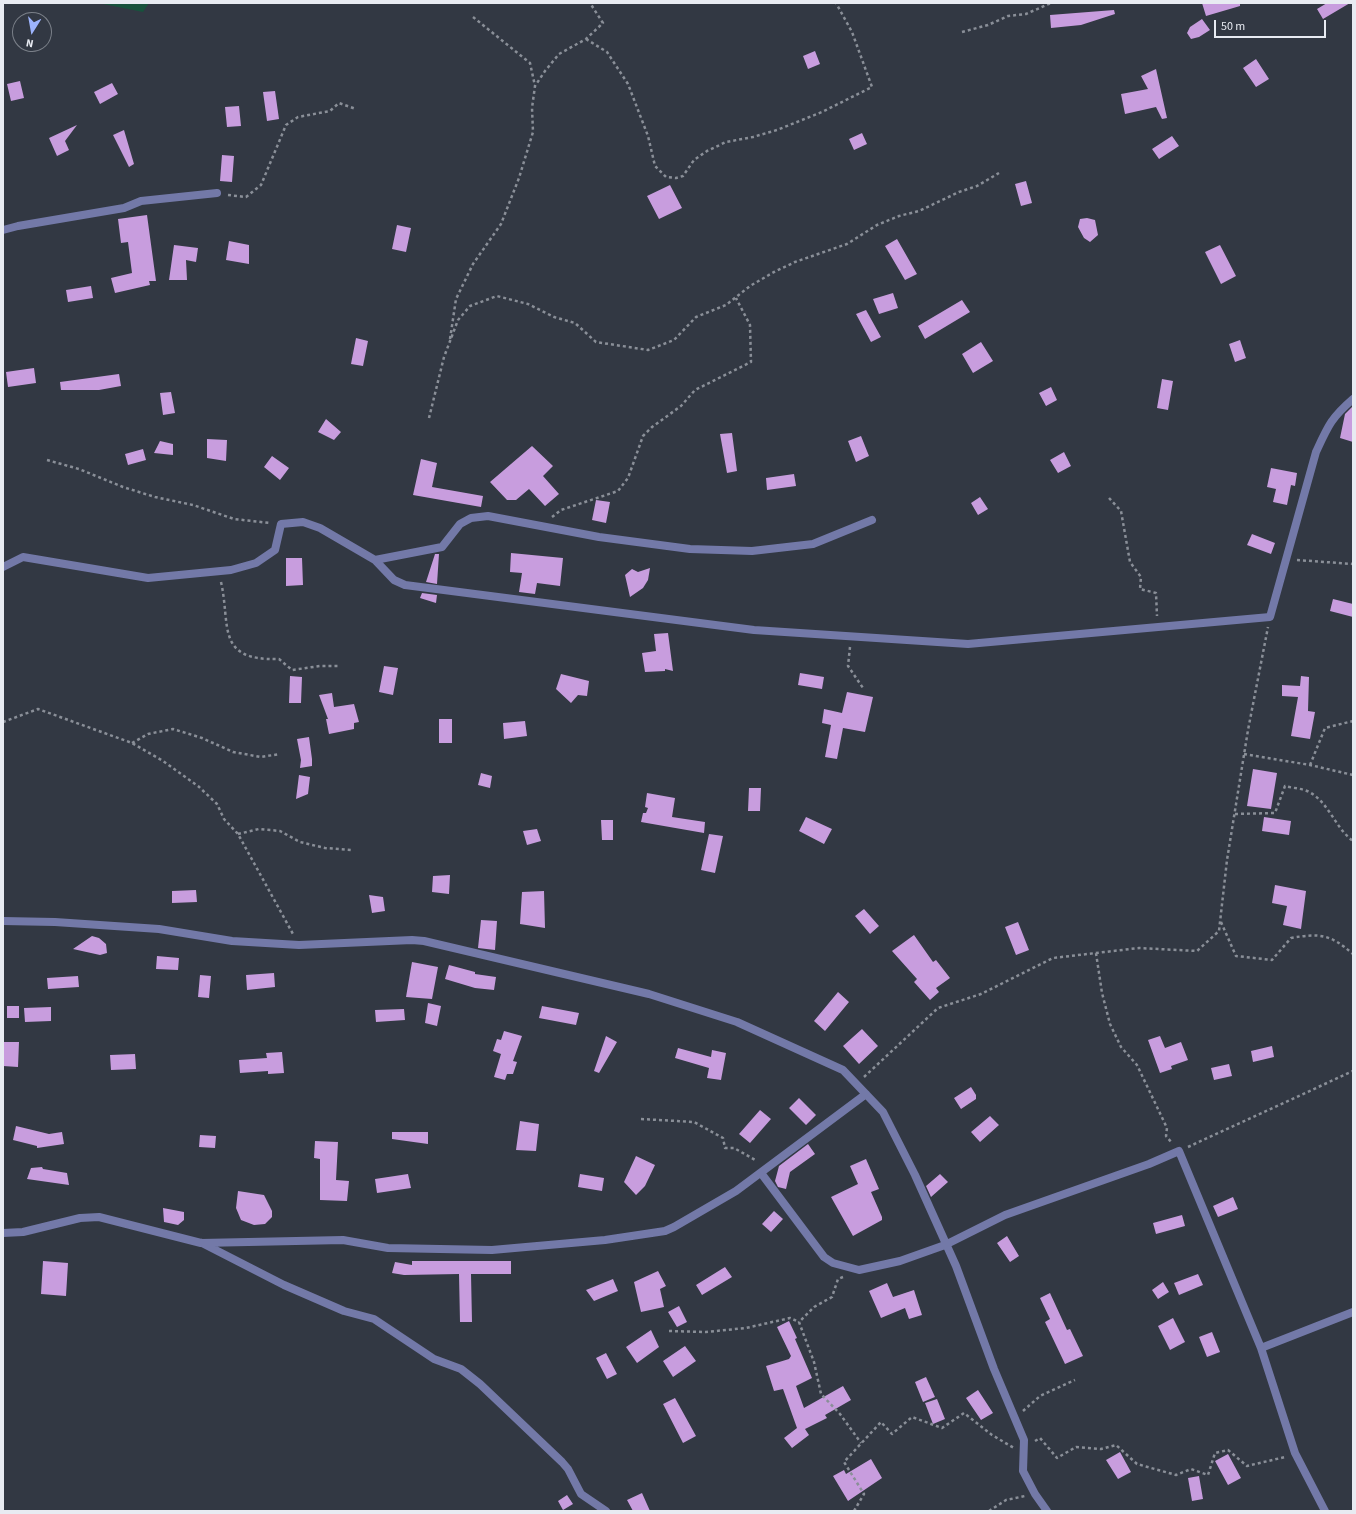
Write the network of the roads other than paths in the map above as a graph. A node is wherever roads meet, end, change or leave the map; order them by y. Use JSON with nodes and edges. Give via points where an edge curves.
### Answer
{"nodes":[{"id":1,"x":217,"y":193,"type":"road end"},
{"id":2,"x":3,"y":230,"type":"edge"},
{"id":3,"x":1353,"y":399,"type":"edge"},
{"id":4,"x":872,"y":520,"type":"dead end"},
{"id":5,"x":375,"y":560,"type":"junction"},
{"id":6,"x":3,"y":567,"type":"edge"},
{"id":7,"x":3,"y":921,"type":"edge"},
{"id":8,"x":866,"y":1094,"type":"junction"},
{"id":9,"x":761,"y":1173,"type":"junction"},
{"id":10,"x":3,"y":1233,"type":"edge"},
{"id":11,"x":201,"y":1243,"type":"junction"},
{"id":12,"x":946,"y":1245,"type":"junction"},
{"id":13,"x":1353,"y":1312,"type":"edge"},
{"id":14,"x":1261,"y":1348,"type":"junction"},
{"id":15,"x":606,"y":1511,"type":"edge"},
{"id":16,"x":1048,"y":1511,"type":"edge"},
{"id":17,"x":1325,"y":1511,"type":"edge"}],
"edges":[{"from":1,"to":2,"type":"street","via":[[141,201],[124,208]]},
{"from":3,"to":5,"type":"street","via":[[1338,412],[1316,452],[1270,617],[968,644],[848,637],[754,630],[405,584],[394,580]]},
{"from":4,"to":5,"type":"street","via":[[813,544],[752,551],[690,549],[599,537],[488,516],[471,518],[460,524],[442,547]]},
{"from":5,"to":6,"type":"street","via":[[320,528],[303,522],[281,524],[275,550],[256,563],[230,570],[148,578],[23,557]]},
{"from":7,"to":8,"type":"street","via":[[159,929],[232,941],[299,945],[424,941],[649,994],[737,1022],[843,1070]]},
{"from":8,"to":9,"type":"street"},
{"from":8,"to":12,"type":"street","via":[[883,1112]]},
{"from":9,"to":11,"type":"street","via":[[736,1191],[665,1231],[605,1240],[492,1250],[388,1248],[343,1240]]},
{"from":9,"to":12,"type":"street","via":[[824,1257],[833,1263],[859,1270],[900,1261]]},
{"from":10,"to":11,"type":"street","via":[[23,1232],[80,1218],[99,1217]]},
{"from":11,"to":15,"type":"street","via":[[290,1288],[344,1311],[374,1319],[434,1359],[461,1369],[562,1462],[581,1494]]},
{"from":12,"to":14,"type":"street","via":[[1005,1215],[1179,1151]]},
{"from":12,"to":16,"type":"street","via":[[1014,1419],[1024,1450],[1023,1471],[1035,1494]]},
{"from":13,"to":14,"type":"street"},
{"from":14,"to":17,"type":"street","via":[[1295,1453]]}]}
